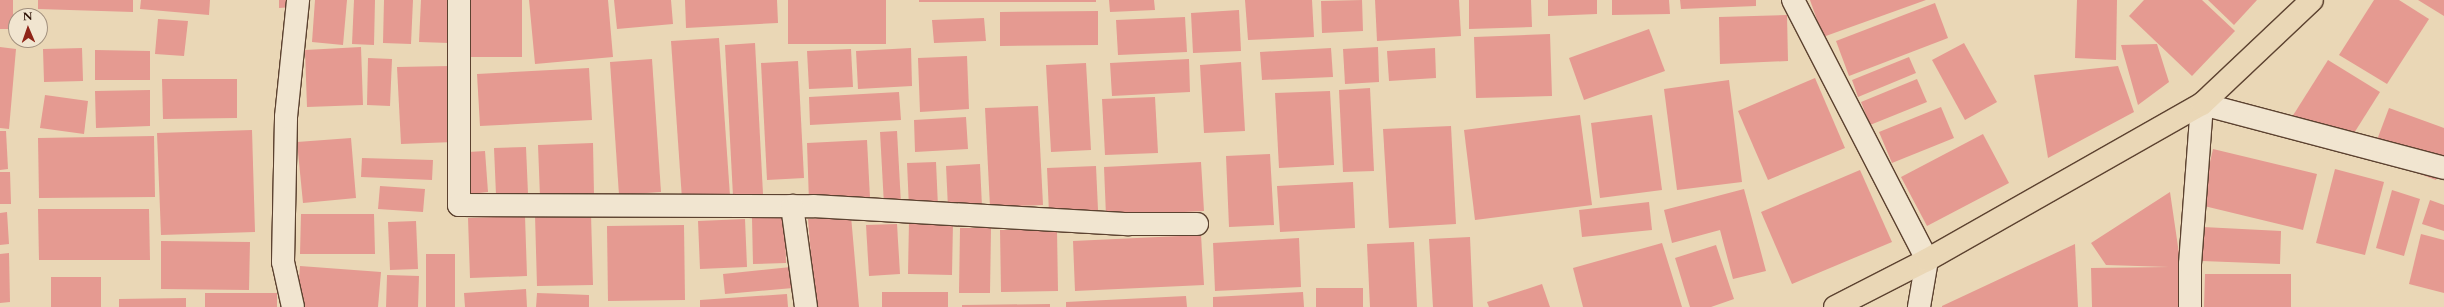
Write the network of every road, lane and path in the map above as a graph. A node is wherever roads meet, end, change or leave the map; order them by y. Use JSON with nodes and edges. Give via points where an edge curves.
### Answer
{"nodes":[{"id":1,"x":298,"y":0,"type":"edge"},
{"id":2,"x":459,"y":0,"type":"edge"},
{"id":3,"x":1793,"y":0,"type":"edge"},
{"id":4,"x":2312,"y":0,"type":"edge"},
{"id":5,"x":2202,"y":104,"type":"junction"},
{"id":6,"x":2444,"y":168,"type":"edge"},
{"id":7,"x":792,"y":206,"type":"junction"},
{"id":8,"x":1197,"y":224,"type":"dead end"},
{"id":9,"x":1927,"y":260,"type":"junction"},
{"id":10,"x":293,"y":307,"type":"edge"},
{"id":11,"x":806,"y":307,"type":"edge"},
{"id":12,"x":1835,"y":307,"type":"edge"},
{"id":13,"x":1920,"y":307,"type":"edge"},
{"id":14,"x":2190,"y":307,"type":"edge"}],
"edges":[{"from":1,"to":10,"type":"street","via":[[286,117],[283,262]]},
{"from":2,"to":7,"type":"street","via":[[459,205]]},
{"from":3,"to":9,"type":"street"},
{"from":4,"to":5,"type":"main road"},
{"from":5,"to":6,"type":"street"},
{"from":5,"to":9,"type":"main road"},
{"from":5,"to":14,"type":"street","via":[[2190,264]]},
{"from":7,"to":8,"type":"street","via":[[1128,224]]},
{"from":7,"to":11,"type":"street"},
{"from":9,"to":12,"type":"main road"},
{"from":9,"to":13,"type":"street"}]}
